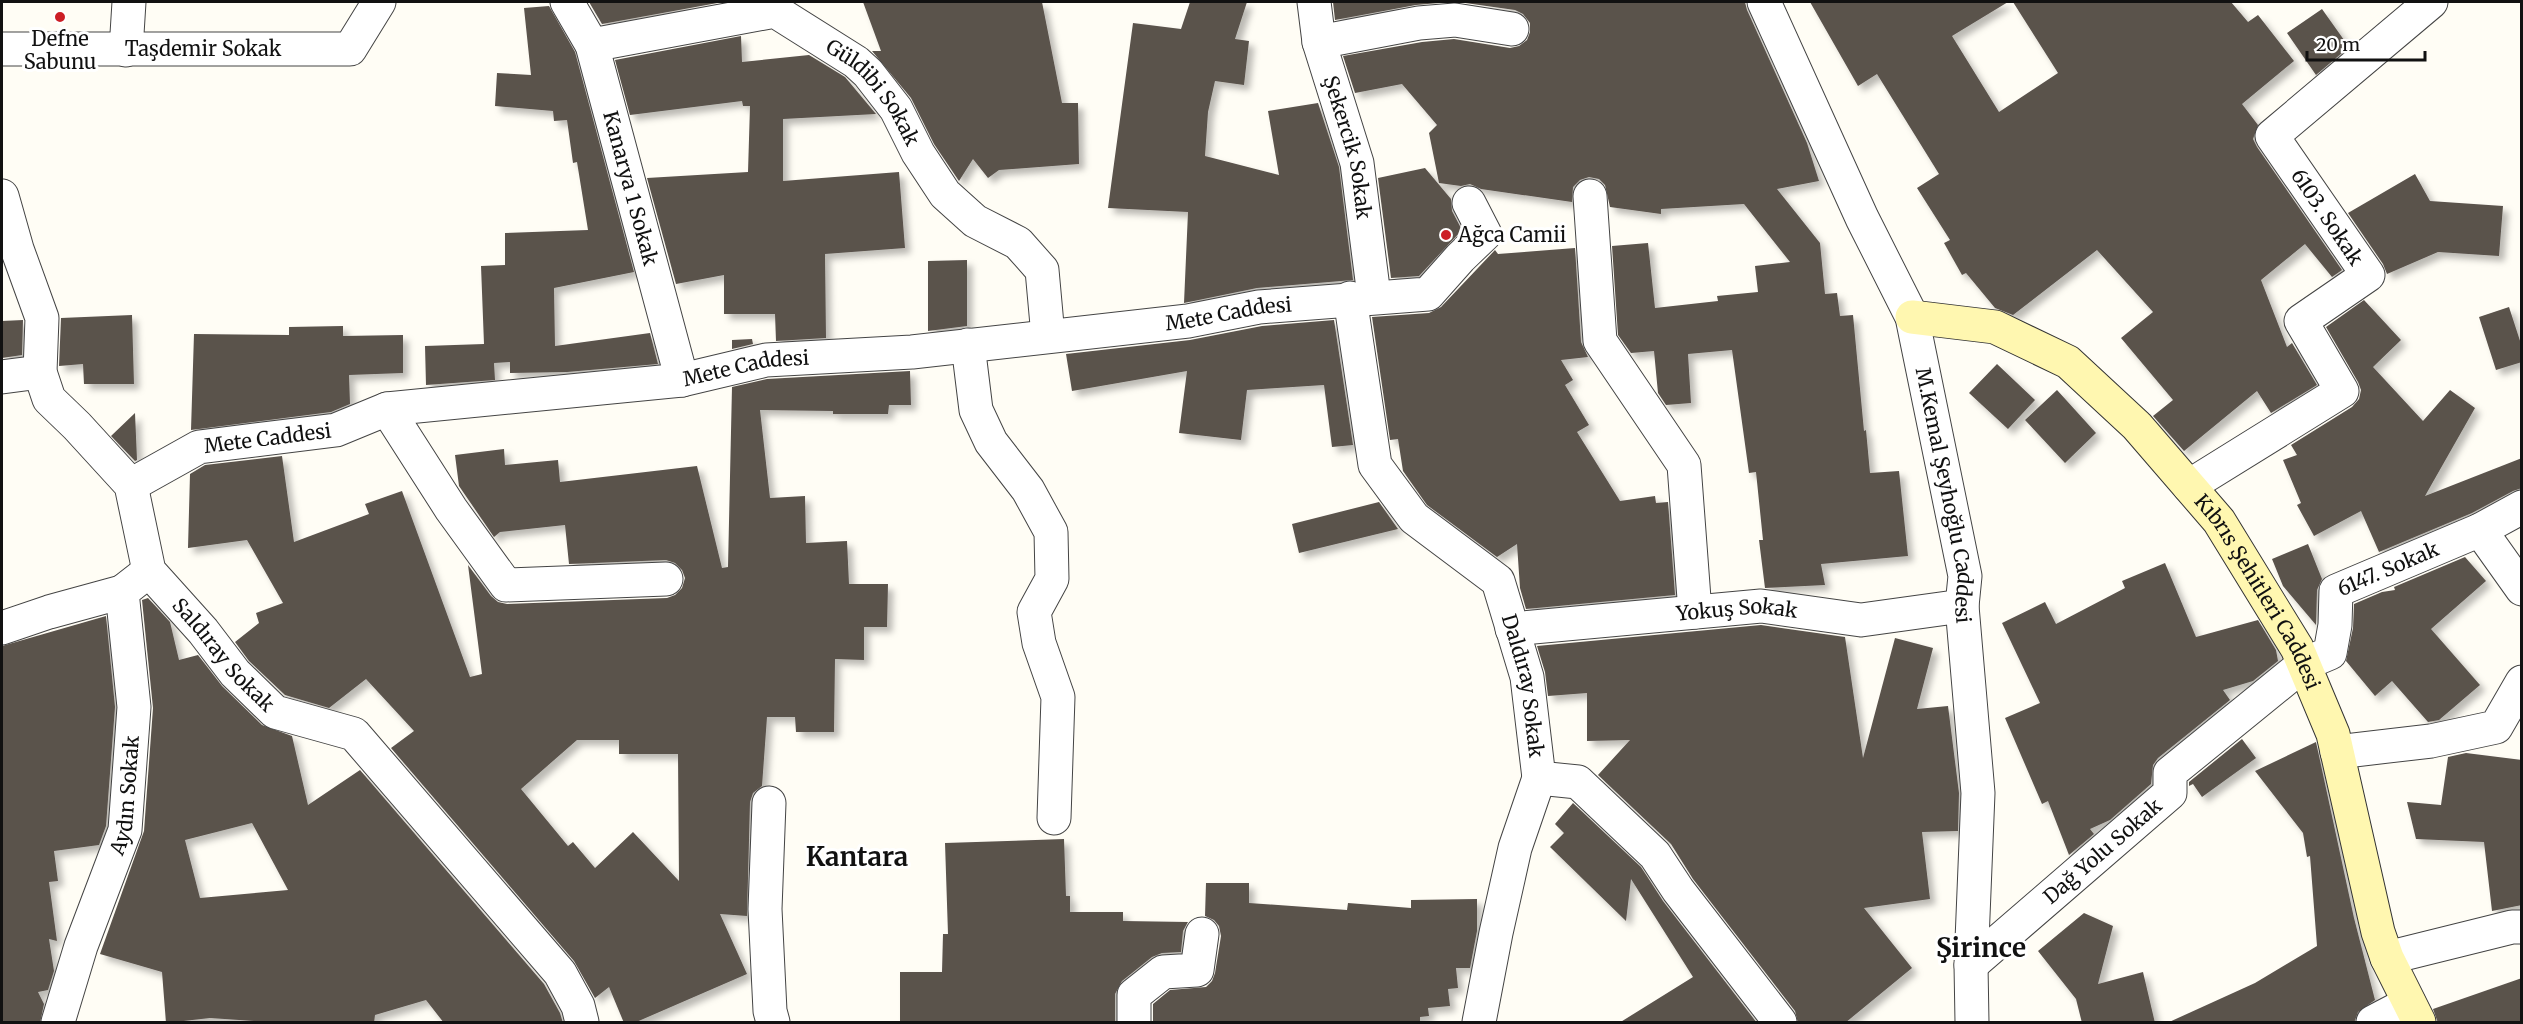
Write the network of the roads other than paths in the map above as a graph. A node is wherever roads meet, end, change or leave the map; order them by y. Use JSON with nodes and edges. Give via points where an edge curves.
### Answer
{"nodes":[{"id":1,"x":129,"y":2,"type":"edge"},
{"id":2,"x":378,"y":2,"type":"edge"},
{"id":3,"x":567,"y":2,"type":"edge"},
{"id":4,"x":1314,"y":2,"type":"edge"},
{"id":5,"x":1764,"y":2,"type":"edge"},
{"id":6,"x":2431,"y":2,"type":"edge"},
{"id":7,"x":776,"y":6,"type":"edge"},
{"id":8,"x":1512,"y":29,"type":"dead end"},
{"id":9,"x":1319,"y":42,"type":"junction"},
{"id":10,"x":592,"y":45,"type":"junction"},
{"id":11,"x":2,"y":49,"type":"edge"},
{"id":12,"x":126,"y":50,"type":"junction"},
{"id":13,"x":2,"y":196,"type":"edge"},
{"id":14,"x":1590,"y":196,"type":"dead end"},
{"id":15,"x":1469,"y":203,"type":"dead end"},
{"id":16,"x":1362,"y":298,"type":"junction"},
{"id":17,"x":1912,"y":317,"type":"junction"},
{"id":18,"x":1048,"y":336,"type":"junction"},
{"id":19,"x":968,"y":345,"type":"junction"},
{"id":20,"x":40,"y":372,"type":"junction"},
{"id":21,"x":2,"y":377,"type":"edge"},
{"id":22,"x":682,"y":380,"type":"junction"},
{"id":23,"x":387,"y":409,"type":"junction"},
{"id":24,"x":131,"y":485,"type":"junction"},
{"id":25,"x":2188,"y":486,"type":"junction"},
{"id":26,"x":2522,"y":507,"type":"edge"},
{"id":27,"x":2480,"y":530,"type":"junction"},
{"id":28,"x":149,"y":571,"type":"junction"},
{"id":29,"x":666,"y":579,"type":"dead end"},
{"id":30,"x":2522,"y":589,"type":"edge"},
{"id":31,"x":122,"y":592,"type":"junction"},
{"id":32,"x":1962,"y":606,"type":"junction"},
{"id":33,"x":1695,"y":612,"type":"junction"},
{"id":34,"x":2,"y":628,"type":"edge"},
{"id":35,"x":1512,"y":629,"type":"junction"},
{"id":36,"x":2304,"y":664,"type":"junction"},
{"id":37,"x":2522,"y":682,"type":"edge"},
{"id":38,"x":2337,"y":752,"type":"junction"},
{"id":39,"x":1539,"y":778,"type":"junction"},
{"id":40,"x":769,"y":803,"type":"dead end"},
{"id":41,"x":1054,"y":818,"type":"dead end"},
{"id":42,"x":2522,"y":927,"type":"edge"},
{"id":43,"x":1202,"y":934,"type":"dead end"},
{"id":44,"x":2387,"y":958,"type":"junction"},
{"id":45,"x":1971,"y":965,"type":"junction"},
{"id":46,"x":2414,"y":1013,"type":"edge"},
{"id":47,"x":58,"y":1023,"type":"edge"},
{"id":48,"x":582,"y":1023,"type":"edge"},
{"id":49,"x":773,"y":1023,"type":"edge"},
{"id":50,"x":1134,"y":1023,"type":"edge"},
{"id":51,"x":1479,"y":1023,"type":"edge"},
{"id":52,"x":1780,"y":1023,"type":"edge"},
{"id":53,"x":1972,"y":1023,"type":"edge"},
{"id":54,"x":2373,"y":1023,"type":"edge"}],
"edges":[{"from":1,"to":12,"type":"street"},
{"from":2,"to":12,"type":"street","name":"Taşdemir Sokak","via":[[350,49]]},
{"from":3,"to":10,"type":"street","name":"Kanarya 1 Sokak"},
{"from":4,"to":9,"type":"street","name":"Şekercik Sokak"},
{"from":5,"to":17,"type":"street","name":"M.Kemal Şeyhoğlu Caddesi","via":[[1862,218]]},
{"from":6,"to":25,"type":"street","name":"6103. Sokak","via":[[2272,136],[2367,275],[2301,321],[2342,391]]},
{"from":7,"to":10,"type":"street","name":"Güldibi Sokak"},
{"from":7,"to":18,"type":"street","name":"Güldibi Sokak","via":[[868,73],[896,109],[945,194],[975,221],[1018,243],[1042,270]]},
{"from":8,"to":9,"type":"street","via":[[1455,20]]},
{"from":9,"to":16,"type":"street","name":"Şekercik Sokak","via":[[1357,163]]},
{"from":10,"to":22,"type":"street","name":"Kanarya 1 Sokak"},
{"from":11,"to":12,"type":"street","name":"Taşdemir Sokak"},
{"from":13,"to":20,"type":"street","via":[[42,318]]},
{"from":14,"to":33,"type":"street","via":[[1600,341],[1684,465]]},
{"from":15,"to":16,"type":"street","name":"Mete Caddesi","via":[[1485,234],[1428,294]]},
{"from":16,"to":18,"type":"street","name":"Mete Caddesi","via":[[1259,307],[1188,321]]},
{"from":16,"to":35,"type":"street","name":"Daldıray Sokak","via":[[1375,465],[1414,518],[1498,581]]},
{"from":17,"to":25,"type":"street","name":"Kıbrıs Şehitleri Caddesi","via":[[1995,327],[2068,362],[2137,426]]},
{"from":17,"to":32,"type":"street","name":"M.Kemal Şeyhoğlu Caddesi","via":[[1965,576]]},
{"from":18,"to":19,"type":"street","name":"Mete Caddesi"},
{"from":19,"to":22,"type":"street","name":"Mete Caddesi","via":[[766,360]]},
{"from":19,"to":41,"type":"street","via":[[976,410],[991,442],[1028,490],[1051,532],[1052,579],[1034,612],[1039,643],[1058,696]]},
{"from":20,"to":21,"type":"street"},
{"from":20,"to":24,"type":"street","via":[[49,399]]},
{"from":22,"to":23,"type":"street","name":"Mete Caddesi"},
{"from":23,"to":24,"type":"street","name":"Mete Caddesi","via":[[336,430],[199,447]]},
{"from":23,"to":29,"type":"street","via":[[506,585]]},
{"from":24,"to":28,"type":"street"},
{"from":25,"to":36,"type":"street","name":"Kıbrıs Şehitleri Caddesi","via":[[2219,521]]},
{"from":26,"to":27,"type":"street","name":"6147. Sokak"},
{"from":27,"to":30,"type":"street"},
{"from":27,"to":36,"type":"street","name":"6147. Sokak","via":[[2336,591],[2330,653]]},
{"from":28,"to":31,"type":"street"},
{"from":28,"to":48,"type":"street","name":"Saldıray Sokak","via":[[204,631],[235,673],[275,712],[354,734],[560,974],[578,1006]]},
{"from":31,"to":34,"type":"street"},
{"from":31,"to":47,"type":"street","name":"Aydın Sokak","via":[[134,707],[126,830],[81,946]]},
{"from":32,"to":33,"type":"street","name":"Yokuş Sokak","via":[[1862,620],[1761,606]]},
{"from":32,"to":45,"type":"street","name":"M.Kemal Şeyhoğlu Caddesi","via":[[1978,793]]},
{"from":33,"to":35,"type":"street","name":"Yokuş Sokak"},
{"from":35,"to":39,"type":"street","name":"Daldıray Sokak","via":[[1527,677]]},
{"from":36,"to":38,"type":"street","name":"Kıbrıs Şehitleri Caddesi"},
{"from":36,"to":45,"type":"street","name":"Dağ Yolu Sokak","via":[[2170,773],[2170,794]]},
{"from":37,"to":38,"type":"street","via":[[2496,727],[2431,741]]},
{"from":38,"to":44,"type":"street","name":"Kıbrıs Şehitleri Caddesi"},
{"from":39,"to":51,"type":"street","via":[[1515,848]]},
{"from":39,"to":52,"type":"street","name":"Daldıray Sokak","via":[[1578,782],[1655,855]]},
{"from":40,"to":49,"type":"street","via":[[765,909]]},
{"from":42,"to":44,"type":"street"},
{"from":43,"to":50,"type":"street","via":[[1197,970],[1163,972],[1134,995]]},
{"from":44,"to":46,"type":"street","name":"Kıbrıs Şehitleri Caddesi"},
{"from":45,"to":53,"type":"street","name":"M.Kemal Şeyhoğlu Caddesi"},
{"from":46,"to":54,"type":"street"}]}
